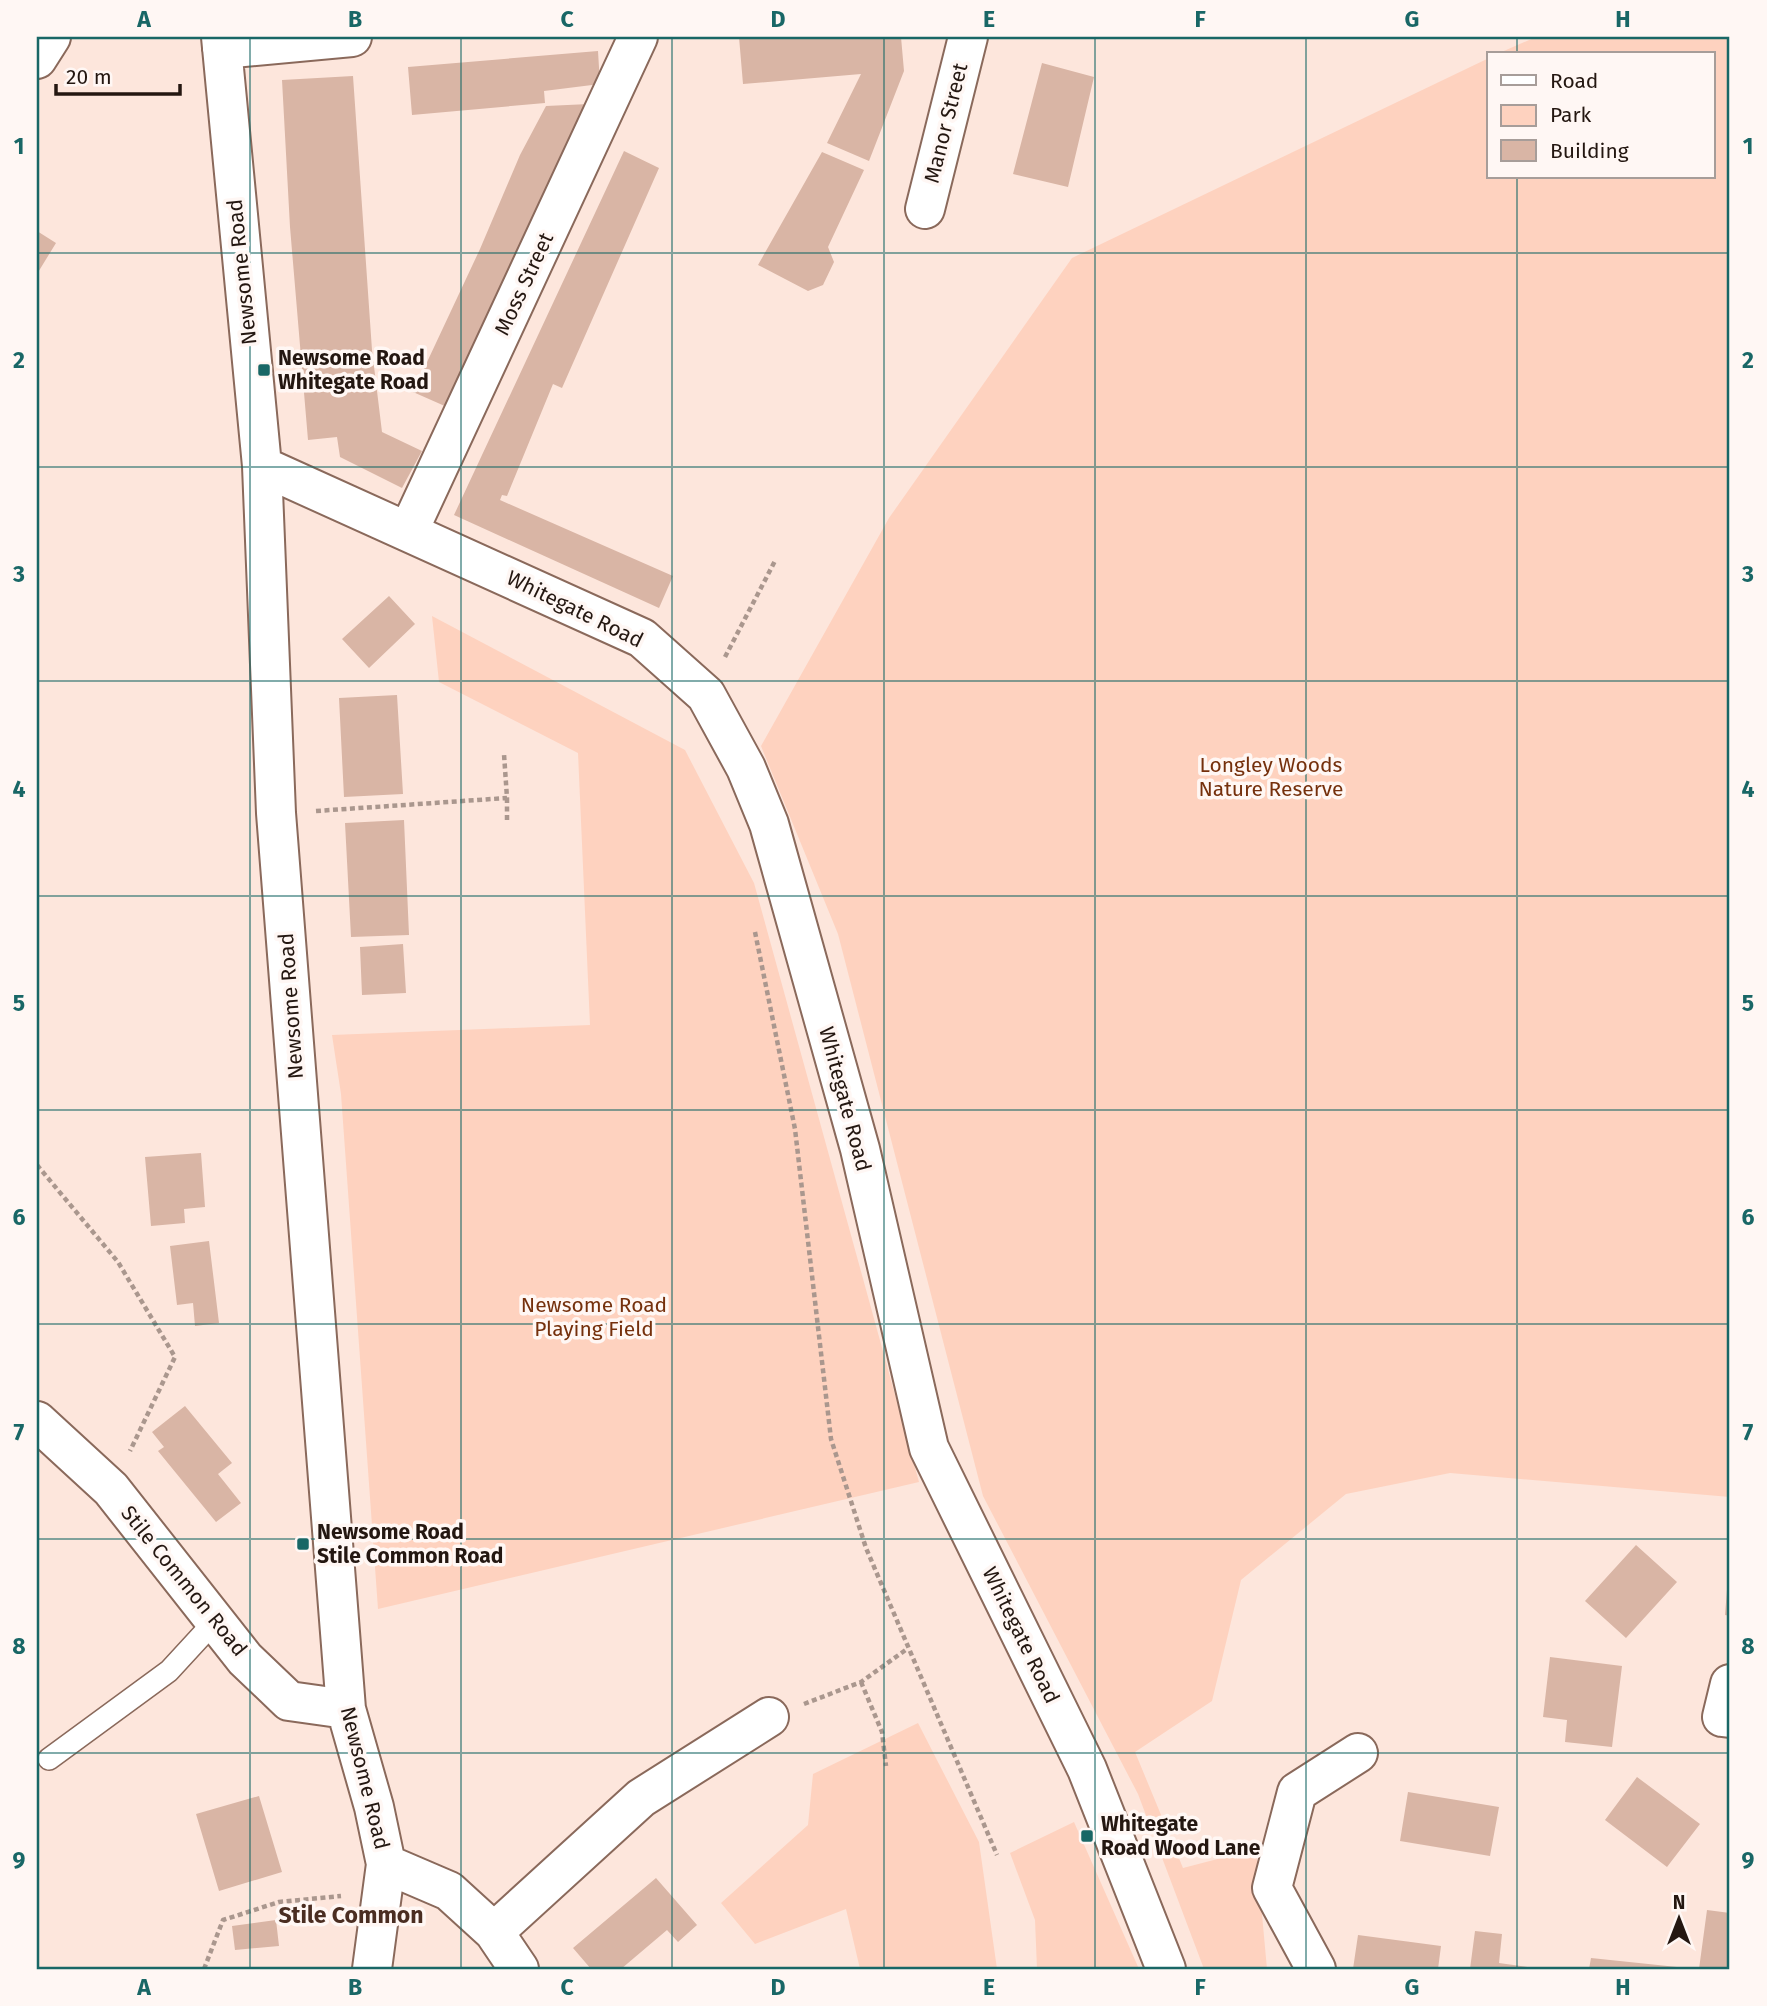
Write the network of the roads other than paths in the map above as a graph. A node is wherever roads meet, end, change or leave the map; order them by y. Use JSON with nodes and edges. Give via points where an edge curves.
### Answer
{"nodes":[{"id":1,"x":51,"y":37,"type":"edge"},
{"id":2,"x":352,"y":37,"type":"edge"},
{"id":3,"x":638,"y":37,"type":"edge"},
{"id":4,"x":968,"y":37,"type":"edge"},
{"id":5,"x":221,"y":43,"type":"edge"},
{"id":6,"x":37,"y":59,"type":"edge"},
{"id":7,"x":925,"y":209,"type":"dead end"},
{"id":8,"x":262,"y":466,"type":"junction"},
{"id":9,"x":409,"y":530,"type":"junction"},
{"id":10,"x":37,"y":1421,"type":"edge"},
{"id":11,"x":215,"y":1621,"type":"junction"},
{"id":12,"x":1730,"y":1684,"type":"edge"},
{"id":13,"x":346,"y":1709,"type":"junction"},
{"id":14,"x":769,"y":1717,"type":"road end"},
{"id":15,"x":1730,"y":1718,"type":"edge"},
{"id":16,"x":1358,"y":1752,"type":"dead end"},
{"id":17,"x":49,"y":1759,"type":"dead end"},
{"id":18,"x":383,"y":1878,"type":"junction"},
{"id":19,"x":494,"y":1933,"type":"junction"},
{"id":20,"x":372,"y":1969,"type":"edge"},
{"id":21,"x":519,"y":1969,"type":"edge"},
{"id":22,"x":1166,"y":1969,"type":"edge"},
{"id":23,"x":1316,"y":1969,"type":"edge"}],
"edges":[{"from":1,"to":6,"type":"street"},
{"from":2,"to":5,"type":"street"},
{"from":3,"to":9,"type":"street","name":"Moss Street"},
{"from":4,"to":7,"type":"street","name":"Manor Street"},
{"from":5,"to":8,"type":"street","name":"Newsome Road"},
{"from":8,"to":9,"type":"street","name":"Whitegate Road"},
{"from":8,"to":13,"type":"street","name":"Newsome Road","via":[[276,813]]},
{"from":9,"to":22,"type":"street","name":"Whitegate Road","via":[[642,638],[706,695],[746,768],[769,824],[860,1149],[929,1448],[1087,1769]]},
{"from":10,"to":11,"type":"street","name":"Stile Common Road","via":[[111,1489]]},
{"from":11,"to":13,"type":"street","name":"Stile Common Road","via":[[245,1659],[289,1701]]},
{"from":11,"to":17,"type":"lane","via":[[169,1671]]},
{"from":12,"to":15,"type":"street","via":[[1722,1717]]},
{"from":13,"to":18,"type":"street","name":"Newsome Road","via":[[374,1807]]},
{"from":14,"to":19,"type":"street","via":[[641,1798]]},
{"from":16,"to":23,"type":"street","via":[[1297,1792],[1272,1888]]},
{"from":18,"to":19,"type":"street","via":[[449,1891]]},
{"from":18,"to":20,"type":"street","name":"Newsome Road"},
{"from":19,"to":21,"type":"street"}]}
